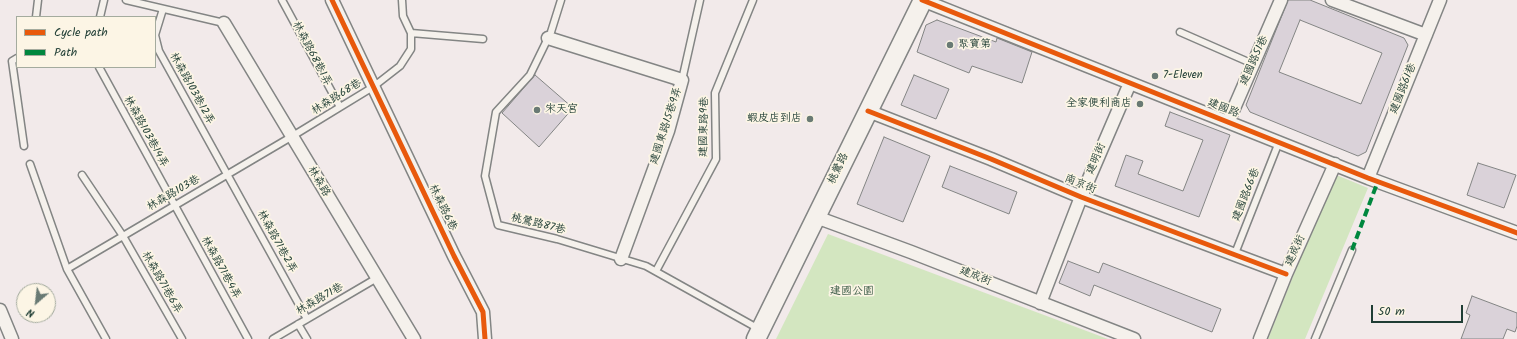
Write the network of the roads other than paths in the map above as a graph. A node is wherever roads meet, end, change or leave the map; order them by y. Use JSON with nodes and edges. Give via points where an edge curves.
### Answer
{"nodes":[{"id":1,"x":38,"y":0,"type":"edge"},
{"id":2,"x":104,"y":0,"type":"edge"},
{"id":3,"x":126,"y":0,"type":"edge"},
{"id":4,"x":282,"y":0,"type":"edge"},
{"id":5,"x":332,"y":0,"type":"edge"},
{"id":6,"x":402,"y":0,"type":"edge"},
{"id":7,"x":561,"y":0,"type":"edge"},
{"id":8,"x":700,"y":0,"type":"edge"},
{"id":9,"x":753,"y":0,"type":"edge"},
{"id":10,"x":923,"y":0,"type":"edge"},
{"id":11,"x":1282,"y":0,"type":"edge"},
{"id":12,"x":1332,"y":0,"type":"edge"},
{"id":13,"x":1440,"y":0,"type":"edge"},
{"id":14,"x":163,"y":9,"type":"junction"},
{"id":15,"x":36,"y":16,"type":"edge"},
{"id":16,"x":100,"y":16,"type":"edge"},
{"id":17,"x":224,"y":23,"type":"joint"},
{"id":18,"x":156,"y":32,"type":"edge"},
{"id":19,"x":1180,"y":32,"type":"dead end"},
{"id":20,"x":411,"y":33,"type":"junction"},
{"id":21,"x":1426,"y":35,"type":"junction"},
{"id":22,"x":548,"y":38,"type":"junction"},
{"id":23,"x":483,"y":39,"type":"dead end"},
{"id":24,"x":156,"y":40,"type":"edge"},
{"id":25,"x":16,"y":59,"type":"edge"},
{"id":26,"x":1253,"y":64,"type":"junction"},
{"id":27,"x":100,"y":68,"type":"edge"},
{"id":28,"x":682,"y":80,"type":"junction"},
{"id":29,"x":1130,"y":83,"type":"junction"},
{"id":30,"x":373,"y":87,"type":"junction"},
{"id":31,"x":340,"y":107,"type":"junction"},
{"id":32,"x":868,"y":110,"type":"junction"},
{"id":33,"x":1228,"y":122,"type":"junction"},
{"id":34,"x":291,"y":137,"type":"junction"},
{"id":35,"x":1279,"y":142,"type":"junction"},
{"id":36,"x":24,"y":146,"type":"dead end"},
{"id":37,"x":30,"y":164,"type":"dead end"},
{"id":38,"x":1335,"y":164,"type":"junction"},
{"id":39,"x":82,"y":175,"type":"dead end"},
{"id":40,"x":228,"y":175,"type":"junction"},
{"id":41,"x":1368,"y":178,"type":"junction"},
{"id":42,"x":1081,"y":197,"type":"junction"},
{"id":43,"x":175,"y":206,"type":"junction"},
{"id":44,"x":816,"y":217,"type":"junction"},
{"id":45,"x":1517,"y":233,"type":"edge"},
{"id":46,"x":123,"y":236,"type":"junction"},
{"id":47,"x":1352,"y":250,"type":"dead end"},
{"id":48,"x":1234,"y":256,"type":"junction"},
{"id":49,"x":621,"y":259,"type":"junction"},
{"id":50,"x":67,"y":269,"type":"junction"},
{"id":51,"x":656,"y":271,"type":"junction"},
{"id":52,"x":1286,"y":274,"type":"junction"},
{"id":53,"x":377,"y":278,"type":"junction"},
{"id":54,"x":1040,"y":303,"type":"junction"},
{"id":55,"x":0,"y":310,"type":"edge"},
{"id":56,"x":307,"y":319,"type":"junction"},
{"id":57,"x":298,"y":324,"type":"junction"},
{"id":58,"x":758,"y":334,"type":"edge"},
{"id":59,"x":12,"y":339,"type":"edge"},
{"id":60,"x":106,"y":339,"type":"edge"},
{"id":61,"x":182,"y":339,"type":"edge"},
{"id":62,"x":248,"y":339,"type":"edge"},
{"id":63,"x":273,"y":339,"type":"edge"},
{"id":64,"x":307,"y":339,"type":"edge"},
{"id":65,"x":414,"y":339,"type":"edge"},
{"id":66,"x":486,"y":339,"type":"edge"},
{"id":67,"x":1134,"y":339,"type":"edge"},
{"id":68,"x":1260,"y":339,"type":"edge"},
{"id":69,"x":1315,"y":339,"type":"edge"}],
"edges":[{"from":1,"to":15,"type":"lane"},
{"from":2,"to":16,"type":"lane"},
{"from":3,"to":14,"type":"lane"},
{"from":4,"to":31,"type":"lane","name":"林森路68巷1弄"},
{"from":5,"to":30,"type":"street"},
{"from":6,"to":20,"type":"lane","via":[[403,16]]},
{"from":7,"to":22,"type":"lane"},
{"from":8,"to":28,"type":"lane"},
{"from":9,"to":51,"type":"lane","name":"建國東路9巷","via":[[715,93],[716,159]]},
{"from":10,"to":29,"type":"street","name":"建國路"},
{"from":10,"to":32,"type":"main road","name":"桃鶯路"},
{"from":11,"to":26,"type":"street","name":"建國路51巷"},
{"from":12,"to":21,"type":"street"},
{"from":13,"to":21,"type":"street","name":"建國路61巷"},
{"from":14,"to":17,"type":"lane"},
{"from":14,"to":18,"type":"lane","name":"林森路103巷12弄"},
{"from":17,"to":34,"type":"street","name":"林森路"},
{"from":19,"to":26,"type":"lane"},
{"from":20,"to":23,"type":"lane"},
{"from":20,"to":30,"type":"lane","name":"林森路68巷","via":[[411,49],[400,66]]},
{"from":21,"to":41,"type":"street","name":"建國路61巷"},
{"from":22,"to":28,"type":"street","name":"建國東路15巷9弄"},
{"from":22,"to":49,"type":"lane","name":"桃鶯路87巷","via":[[530,75],[496,112],[485,176],[498,225],[557,239]]},
{"from":24,"to":40,"type":"lane","name":"林森路103巷12弄","via":[[158,51]]},
{"from":25,"to":36,"type":"lane","via":[[12,61]]},
{"from":26,"to":33,"type":"street","name":"建國路51巷"},
{"from":27,"to":43,"type":"lane","name":"林森路103巷14弄"},
{"from":28,"to":49,"type":"street","name":"建國東路15巷9弄","via":[[668,131]]},
{"from":29,"to":33,"type":"street","name":"建國路"},
{"from":29,"to":42,"type":"street","name":"建明街"},
{"from":30,"to":31,"type":"lane","name":"林森路68巷"},
{"from":30,"to":66,"type":"street","name":"林森路6巷","via":[[483,312]]},
{"from":31,"to":34,"type":"lane","name":"林森路68巷"},
{"from":32,"to":42,"type":"street","name":"南京街"},
{"from":32,"to":44,"type":"main road","name":"桃鶯路"},
{"from":33,"to":35,"type":"street","name":"建國路"},
{"from":34,"to":40,"type":"lane","name":"林森路103巷"},
{"from":34,"to":53,"type":"street","name":"林森路"},
{"from":35,"to":38,"type":"street","name":"建國路"},
{"from":35,"to":48,"type":"lane","name":"建國路66巷"},
{"from":37,"to":50,"type":"lane"},
{"from":38,"to":41,"type":"street","name":"建國路"},
{"from":38,"to":52,"type":"street","name":"建成街"},
{"from":39,"to":46,"type":"lane","name":"林森路71巷6弄"},
{"from":40,"to":43,"type":"lane","name":"林森路103巷"},
{"from":40,"to":56,"type":"lane","name":"林森路71巷2弄"},
{"from":41,"to":45,"type":"street","name":"建國路"},
{"from":42,"to":48,"type":"street","name":"南京街"},
{"from":42,"to":54,"type":"street","name":"建明街"},
{"from":43,"to":46,"type":"lane","name":"林森路103巷"},
{"from":43,"to":62,"type":"lane","name":"林森路71巷4弄"},
{"from":44,"to":54,"type":"street","name":"建成街"},
{"from":44,"to":58,"type":"main road","name":"桃鶯路"},
{"from":46,"to":50,"type":"lane","name":"林森路103巷"},
{"from":46,"to":61,"type":"lane","name":"林森路71巷6弄"},
{"from":47,"to":69,"type":"lane"},
{"from":48,"to":52,"type":"street","name":"南京街"},
{"from":49,"to":51,"type":"lane","name":"桃鶯路87巷"},
{"from":50,"to":60,"type":"lane"},
{"from":51,"to":58,"type":"lane","name":"桃鶯路87巷"},
{"from":52,"to":68,"type":"street","name":"建成街"},
{"from":53,"to":56,"type":"lane","name":"林森路71巷"},
{"from":53,"to":65,"type":"street","name":"林森路"},
{"from":54,"to":67,"type":"street","name":"建成街"},
{"from":55,"to":59,"type":"street"},
{"from":56,"to":57,"type":"lane","name":"林森路71巷"},
{"from":57,"to":63,"type":"lane","name":"林森路71巷"},
{"from":57,"to":64,"type":"lane"}]}
